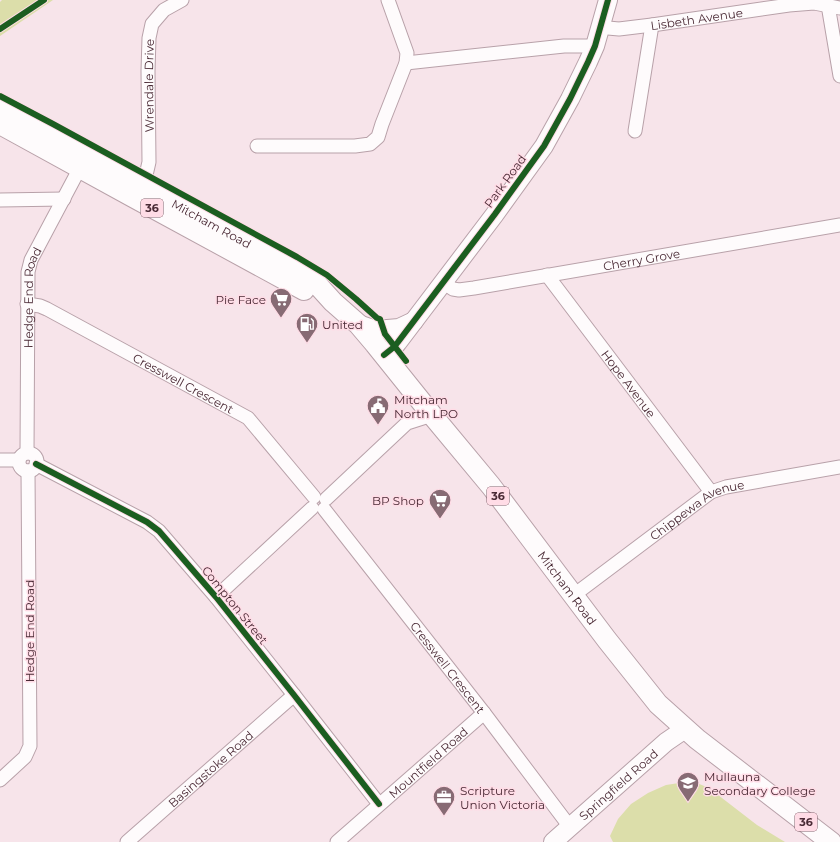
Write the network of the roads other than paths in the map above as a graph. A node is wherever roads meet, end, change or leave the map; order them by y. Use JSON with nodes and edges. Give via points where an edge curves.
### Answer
{"nodes":[{"id":1,"x":182,"y":0,"type":"edge"},
{"id":2,"x":388,"y":0,"type":"edge"},
{"id":3,"x":608,"y":0,"type":"edge"},
{"id":4,"x":834,"y":7,"type":"edge"},
{"id":5,"x":652,"y":25,"type":"junction"},
{"id":6,"x":600,"y":26,"type":"junction"},
{"id":7,"x":595,"y":46,"type":"junction"},
{"id":8,"x":406,"y":63,"type":"junction"},
{"id":9,"x":840,"y":76,"type":"edge"},
{"id":10,"x":0,"y":108,"type":"edge"},
{"id":11,"x":0,"y":124,"type":"edge"},
{"id":12,"x":636,"y":132,"type":"dead end"},
{"id":13,"x":257,"y":146,"type":"dead end"},
{"id":14,"x":83,"y":161,"type":"junction"},
{"id":15,"x":137,"y":191,"type":"junction"},
{"id":16,"x":64,"y":199,"type":"junction"},
{"id":17,"x":0,"y":200,"type":"edge"},
{"id":18,"x":840,"y":225,"type":"edge"},
{"id":19,"x":547,"y":275,"type":"junction"},
{"id":20,"x":444,"y":283,"type":"junction"},
{"id":21,"x":28,"y":304,"type":"junction"},
{"id":22,"x":414,"y":322,"type":"junction"},
{"id":23,"x":358,"y":324,"type":"junction"},
{"id":24,"x":384,"y":355,"type":"junction"},
{"id":25,"x":432,"y":415,"type":"junction"},
{"id":26,"x":23,"y":457,"type":"junction"},
{"id":27,"x":0,"y":460,"type":"edge"},
{"id":28,"x":32,"y":467,"type":"junction"},
{"id":29,"x":840,"y":467,"type":"edge"},
{"id":30,"x":711,"y":492,"type":"junction"},
{"id":31,"x":319,"y":503,"type":"junction"},
{"id":32,"x":574,"y":595,"type":"junction"},
{"id":33,"x":216,"y":597,"type":"junction"},
{"id":34,"x":294,"y":695,"type":"junction"},
{"id":35,"x":484,"y":713,"type":"junction"},
{"id":36,"x":684,"y":729,"type":"junction"},
{"id":37,"x":0,"y":780,"type":"edge"},
{"id":38,"x":379,"y":804,"type":"junction"},
{"id":39,"x":570,"y":826,"type":"junction"},
{"id":40,"x":127,"y":842,"type":"edge"},
{"id":41,"x":337,"y":842,"type":"edge"},
{"id":42,"x":553,"y":842,"type":"edge"},
{"id":43,"x":831,"y":842,"type":"edge"}],
"edges":[{"from":1,"to":15,"type":"street","name":"Wrendale Drive","via":[[164,10],[152,24],[148,71],[149,162],[146,175]]},
{"from":2,"to":8,"type":"street","via":[[407,53]]},
{"from":3,"to":6,"type":"street","name":"Park Road"},
{"from":4,"to":5,"type":"street","name":"Lisbeth Avenue","via":[[814,3],[788,5]]},
{"from":4,"to":9,"type":"street"},
{"from":5,"to":6,"type":"street","name":"Lisbeth Avenue","via":[[619,29]]},
{"from":5,"to":12,"type":"street"},
{"from":6,"to":7,"type":"street","name":"Park Road"},
{"from":7,"to":8,"type":"street","via":[[564,46]]},
{"from":7,"to":20,"type":"street","name":"Park Road","via":[[544,146]]},
{"from":8,"to":13,"type":"street","via":[[378,137],[370,144]]},
{"from":10,"to":14,"type":"main road","name":"Mitcham Road","number":"36"},
{"from":11,"to":14,"type":"main road","name":"Mitcham Road","number":"36"},
{"from":14,"to":15,"type":"main road","name":"Mitcham Road","number":"36"},
{"from":14,"to":16,"type":"street","name":"Hedge End Road"},
{"from":15,"to":23,"type":"main road","name":"Mitcham Road","number":"36","via":[[286,280],[333,302]]},
{"from":16,"to":17,"type":"street"},
{"from":16,"to":21,"type":"street","name":"Hedge End Road","via":[[30,260]]},
{"from":18,"to":19,"type":"street","name":"Cherry Grove"},
{"from":19,"to":20,"type":"street","name":"Cherry Grove","via":[[459,290]]},
{"from":19,"to":30,"type":"street","name":"Hope Avenue"},
{"from":20,"to":22,"type":"street","name":"Park Road"},
{"from":21,"to":26,"type":"street","name":"Hedge End Road"},
{"from":21,"to":31,"type":"street","name":"Cresswell Crescent","via":[[48,310],[248,418]]},
{"from":22,"to":23,"type":"street","via":[[399,328],[376,330]]},
{"from":22,"to":24,"type":"street","name":"Park Road","via":[[394,347]]},
{"from":23,"to":24,"type":"main road","name":"Mitcham Road","number":"36"},
{"from":24,"to":25,"type":"main road","name":"Mitcham Road","number":"36"},
{"from":25,"to":31,"type":"street","via":[[407,423]]},
{"from":25,"to":32,"type":"main road","name":"Mitcham Road","number":"36","via":[[491,486]]},
{"from":26,"to":27,"type":"street"},
{"from":26,"to":28,"type":"street","via":[[30,453],[34,456],[37,461]]},
{"from":28,"to":33,"type":"street","name":"Compton Street","via":[[147,522],[159,531]]},
{"from":28,"to":37,"type":"street","name":"Hedge End Road","via":[[30,746],[25,757]]},
{"from":29,"to":30,"type":"street","name":"Chippewa Avenue","via":[[726,487]]},
{"from":30,"to":32,"type":"street","name":"Chippewa Avenue"},
{"from":31,"to":33,"type":"street"},
{"from":31,"to":35,"type":"street","name":"Cresswell Crescent"},
{"from":32,"to":36,"type":"main road","name":"Mitcham Road","number":"36","via":[[658,704]]},
{"from":33,"to":34,"type":"street","name":"Compton Street"},
{"from":34,"to":38,"type":"street","name":"Compton Street"},
{"from":34,"to":40,"type":"street","name":"Basingstoke Road"},
{"from":35,"to":38,"type":"street","name":"Mountfield Road"},
{"from":35,"to":39,"type":"street","name":"Cresswell Crescent"},
{"from":36,"to":39,"type":"street","name":"Springfield Road"},
{"from":36,"to":43,"type":"main road","name":"Mitcham Road","number":"36"},
{"from":38,"to":41,"type":"street","name":"Mountfield Road"},
{"from":39,"to":42,"type":"street","name":"Springfield Road"}]}
